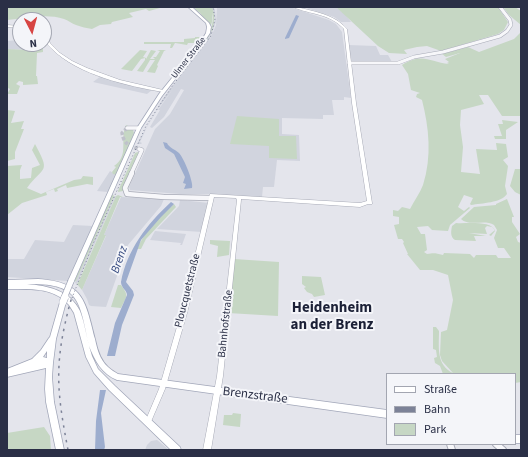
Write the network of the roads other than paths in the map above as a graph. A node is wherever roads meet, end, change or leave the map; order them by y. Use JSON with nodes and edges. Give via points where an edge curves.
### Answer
{"nodes":[{"id":1,"x":190,"y":7,"type":"edge"},
{"id":2,"x":294,"y":7,"type":"edge"},
{"id":3,"x":500,"y":7,"type":"edge"},
{"id":4,"x":52,"y":47,"type":"edge"},
{"id":5,"x":349,"y":63,"type":"junction"},
{"id":6,"x":164,"y":90,"type":"junction"},
{"id":7,"x":127,"y":128,"type":"dead end"},
{"id":8,"x":139,"y":128,"type":"junction"},
{"id":9,"x":141,"y":149,"type":"dead end"},
{"id":10,"x":212,"y":197,"type":"junction"},
{"id":11,"x":238,"y":198,"type":"junction"},
{"id":12,"x":7,"y":282,"type":"edge"},
{"id":13,"x":7,"y":286,"type":"edge"},
{"id":14,"x":53,"y":336,"type":"junction"},
{"id":15,"x":34,"y":361,"type":"junction"},
{"id":16,"x":50,"y":364,"type":"junction"},
{"id":17,"x":7,"y":373,"type":"edge"},
{"id":18,"x":163,"y":384,"type":"junction"},
{"id":19,"x":217,"y":391,"type":"junction"},
{"id":20,"x":386,"y":414,"type":"edge"},
{"id":21,"x":148,"y":422,"type":"junction"},
{"id":22,"x":60,"y":450,"type":"edge"},
{"id":23,"x":177,"y":450,"type":"edge"},
{"id":24,"x":207,"y":450,"type":"edge"}],
"edges":[{"from":1,"to":6,"type":"main road","name":"Ulmer Straße","via":[[208,24],[209,32]]},
{"from":2,"to":5,"type":"main road","via":[[332,18],[340,23],[345,30]]},
{"from":3,"to":5,"type":"street","via":[[510,20],[510,27],[498,36],[399,63]]},
{"from":4,"to":6,"type":"main road","via":[[76,64],[104,76],[154,90]]},
{"from":5,"to":11,"type":"main road","via":[[370,203],[362,207]]},
{"from":6,"to":8,"type":"main road","name":"Ulmer Straße"},
{"from":7,"to":8,"type":"street"},
{"from":8,"to":14,"type":"main road","name":"Ulmer Straße","bridge":true,"via":[[71,281]]},
{"from":9,"to":10,"type":"street","via":[[126,185],[126,193],[164,197]]},
{"from":10,"to":11,"type":"main road"},
{"from":10,"to":18,"type":"main road","name":"Ploucquetstraße","via":[[184,313]]},
{"from":11,"to":19,"type":"main road","name":"Bahnhofstraße"},
{"from":12,"to":18,"type":"main road","name":"Brenzstraße","via":[[52,284],[68,288],[82,306],[99,362],[108,372],[123,378]]},
{"from":13,"to":21,"type":"main road","via":[[51,289],[69,300],[77,312],[94,369]]},
{"from":14,"to":15,"type":"main road"},
{"from":14,"to":16,"type":"main road"},
{"from":15,"to":16,"type":"main road","via":[[42,360]]},
{"from":15,"to":17,"type":"main road"},
{"from":16,"to":17,"type":"main road"},
{"from":16,"to":22,"type":"main road","via":[[50,402]]},
{"from":18,"to":19,"type":"main road","name":"Brenzstraße"},
{"from":18,"to":21,"type":"main road","name":"Ploucquetstraße"},
{"from":19,"to":20,"type":"main road","name":"Brenzstraße"},
{"from":19,"to":24,"type":"main road","name":"Bahnhofstraße"},
{"from":21,"to":23,"type":"main road"}]}
